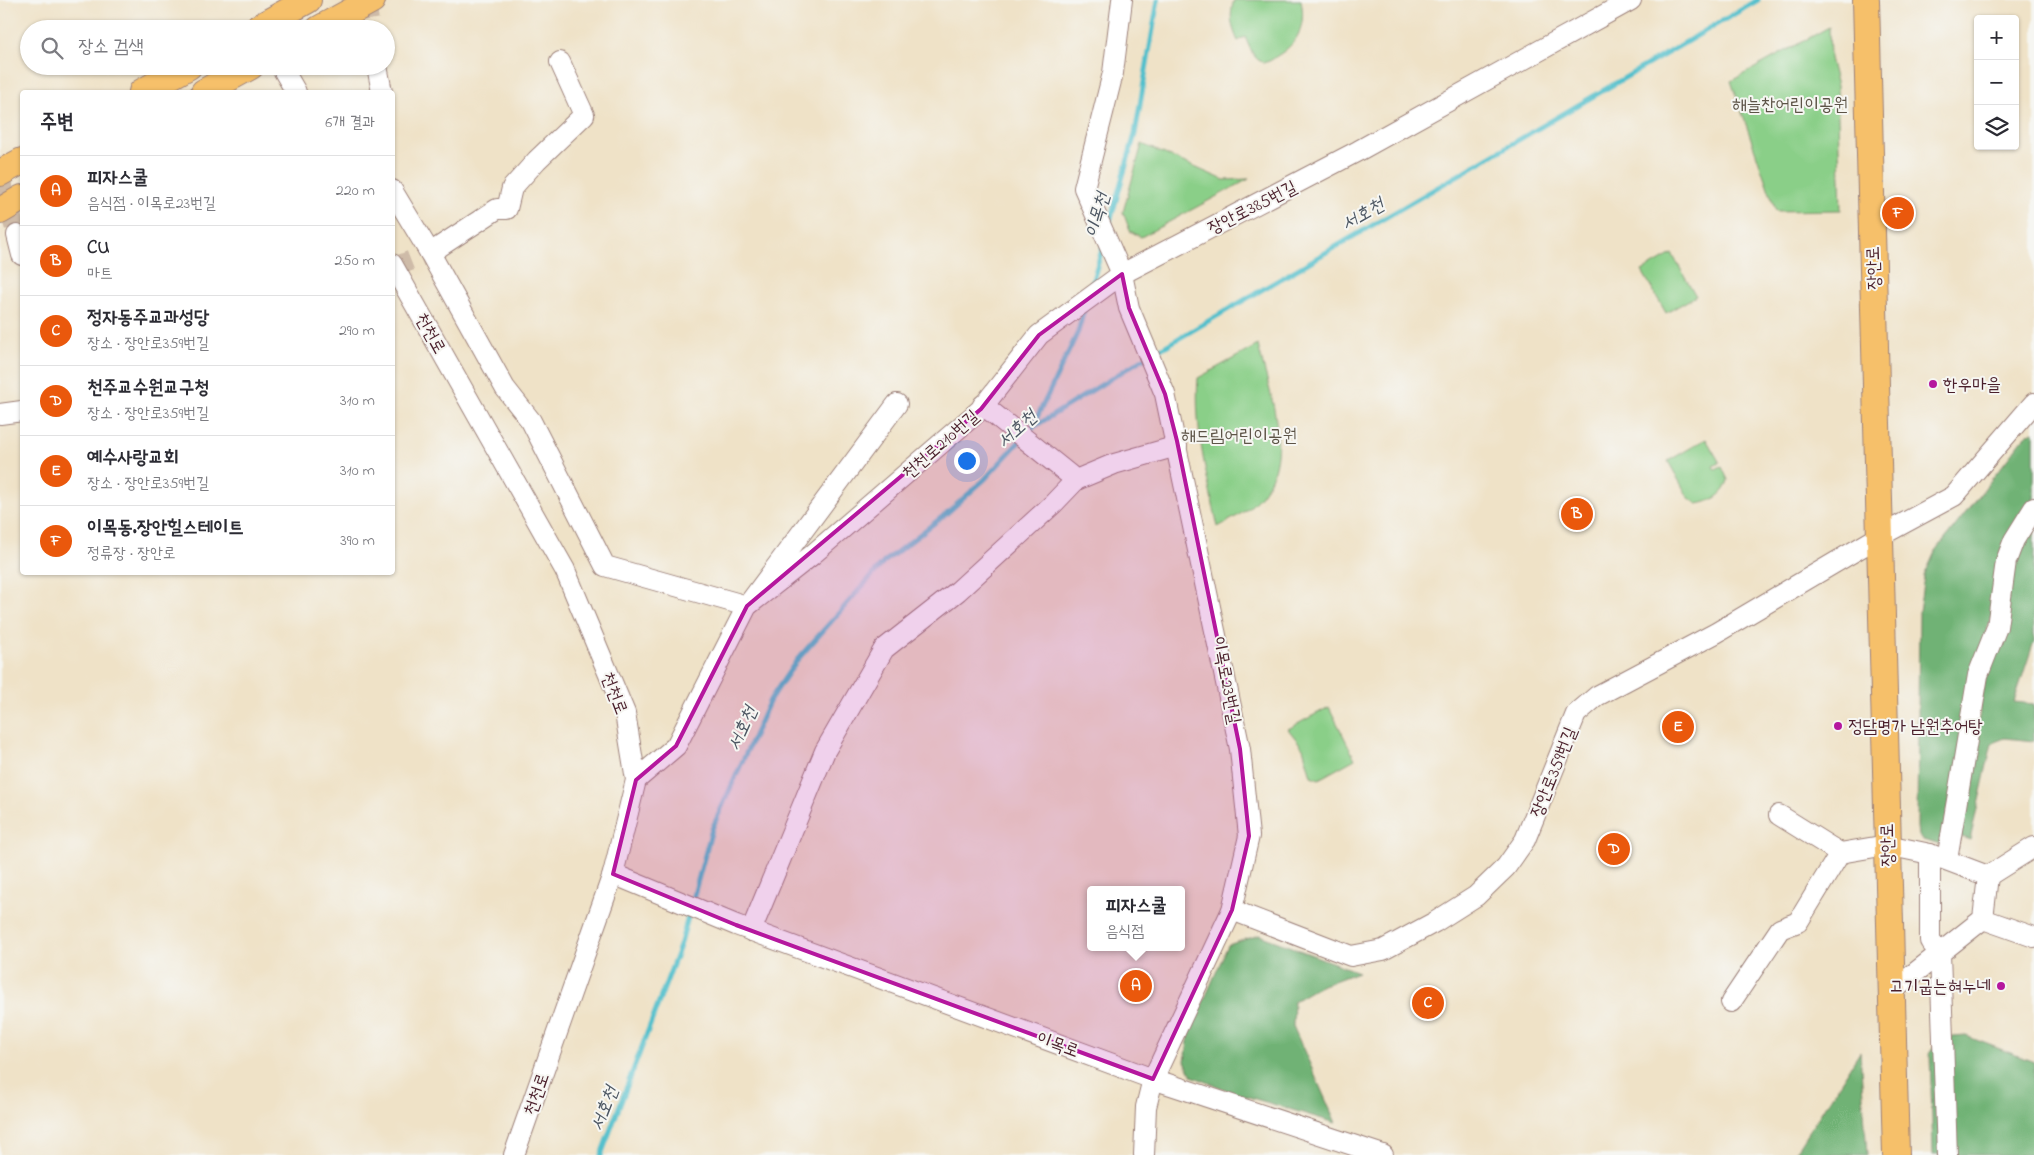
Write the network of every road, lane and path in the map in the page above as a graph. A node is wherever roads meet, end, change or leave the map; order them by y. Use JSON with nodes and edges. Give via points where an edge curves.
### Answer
{"nodes":[{"id":1,"x":308,"y":0,"type":"edge"},
{"id":2,"x":372,"y":0,"type":"edge"},
{"id":3,"x":1122,"y":0,"type":"edge"},
{"id":4,"x":1631,"y":0,"type":"edge"},
{"id":5,"x":1866,"y":0,"type":"edge"},
{"id":6,"x":273,"y":20,"type":"edge"},
{"id":7,"x":335,"y":20,"type":"edge"},
{"id":8,"x":560,"y":62,"type":"dead end"},
{"id":9,"x":173,"y":75,"type":"edge"},
{"id":10,"x":235,"y":75,"type":"edge"},
{"id":11,"x":286,"y":75,"type":"edge"},
{"id":12,"x":379,"y":75,"type":"edge"},
{"id":13,"x":146,"y":90,"type":"edge"},
{"id":14,"x":208,"y":90,"type":"edge"},
{"id":15,"x":295,"y":90,"type":"edge"},
{"id":16,"x":382,"y":90,"type":"edge"},
{"id":17,"x":20,"y":161,"type":"edge"},
{"id":18,"x":0,"y":173,"type":"edge"},
{"id":19,"x":395,"y":195,"type":"edge"},
{"id":20,"x":20,"y":199,"type":"edge"},
{"id":21,"x":0,"y":211,"type":"edge"},
{"id":22,"x":17,"y":235,"type":"dead end"},
{"id":23,"x":20,"y":247,"type":"edge"},
{"id":24,"x":430,"y":253,"type":"junction"},
{"id":25,"x":395,"y":269,"type":"edge"},
{"id":26,"x":1122,"y":274,"type":"junction"},
{"id":27,"x":897,"y":404,"type":"dead end"},
{"id":28,"x":986,"y":407,"type":"junction"},
{"id":29,"x":20,"y":411,"type":"edge"},
{"id":30,"x":0,"y":414,"type":"edge"},
{"id":31,"x":2031,"y":414,"type":"edge"},
{"id":32,"x":1177,"y":446,"type":"junction"},
{"id":33,"x":1068,"y":474,"type":"junction"},
{"id":34,"x":2034,"y":508,"type":"edge"},
{"id":35,"x":1880,"y":536,"type":"junction"},
{"id":36,"x":747,"y":606,"type":"junction"},
{"id":37,"x":636,"y":780,"type":"junction"},
{"id":38,"x":1779,"y":815,"type":"dead end"},
{"id":39,"x":1887,"y":845,"type":"junction"},
{"id":40,"x":2034,"y":847,"type":"edge"},
{"id":41,"x":1840,"y":853,"type":"junction"},
{"id":42,"x":1938,"y":857,"type":"junction"},
{"id":43,"x":613,"y":874,"type":"junction"},
{"id":44,"x":1988,"y":876,"type":"junction"},
{"id":45,"x":1232,"y":910,"type":"junction"},
{"id":46,"x":1982,"y":919,"type":"junction"},
{"id":47,"x":743,"y":928,"type":"junction"},
{"id":48,"x":2034,"y":937,"type":"edge"},
{"id":49,"x":1940,"y":953,"type":"junction"},
{"id":50,"x":1892,"y":991,"type":"junction"},
{"id":51,"x":1731,"y":1002,"type":"dead end"},
{"id":52,"x":1153,"y":1079,"type":"junction"},
{"id":53,"x":514,"y":1155,"type":"edge"},
{"id":54,"x":1144,"y":1155,"type":"edge"},
{"id":55,"x":1383,"y":1155,"type":"edge"},
{"id":56,"x":1896,"y":1155,"type":"edge"},
{"id":57,"x":1947,"y":1155,"type":"edge"}],
"edges":[{"from":1,"to":6,"type":"main road"},
{"from":2,"to":7,"type":"main road"},
{"from":3,"to":26,"type":"street","via":[[1113,73],[1084,188]]},
{"from":4,"to":26,"type":"street","name":"장안로385번길","via":[[1358,151]]},
{"from":5,"to":35,"type":"main road","name":"장안로"},
{"from":8,"to":24,"type":"street","via":[[584,115],[512,188],[507,209],[497,209]]},
{"from":9,"to":13,"type":"main road"},
{"from":10,"to":14,"type":"main road"},
{"from":11,"to":15,"type":"street"},
{"from":12,"to":16,"type":"street"},
{"from":17,"to":18,"type":"main road"},
{"from":19,"to":24,"type":"street"},
{"from":20,"to":21,"type":"main road"},
{"from":22,"to":23,"type":"street"},
{"from":24,"to":36,"type":"street","via":[[505,388],[531,421],[605,566]]},
{"from":25,"to":37,"type":"street","name":"천천로","via":[[564,570],[625,713]]},
{"from":26,"to":28,"type":"street","name":"천천로210번길","via":[[1040,335]]},
{"from":26,"to":32,"type":"street","name":"이목로23번길","via":[[1129,308],[1166,394]]},
{"from":27,"to":36,"type":"street","name":"천천로210번길"},
{"from":28,"to":33,"type":"street"},
{"from":28,"to":36,"type":"street","name":"천천로210번길"},
{"from":29,"to":30,"type":"street"},
{"from":31,"to":35,"type":"street","via":[[1954,496]]},
{"from":32,"to":33,"type":"street"},
{"from":32,"to":45,"type":"street","name":"이목로23번길","via":[[1240,749],[1249,836]]},
{"from":33,"to":47,"type":"street","via":[[1053,504],[958,591],[884,649],[825,751]]},
{"from":34,"to":42,"type":"street","via":[[2014,540],[2006,561],[1997,627],[1978,676]]},
{"from":35,"to":39,"type":"main road","name":"장안로"},
{"from":35,"to":45,"type":"street","name":"장안로359번길","via":[[1716,633],[1597,696],[1576,714],[1525,840],[1506,867],[1476,896],[1435,922],[1383,950],[1351,956]]},
{"from":36,"to":37,"type":"street","name":"천천로210번길","via":[[676,746]]},
{"from":37,"to":43,"type":"street","name":"천천로"},
{"from":38,"to":41,"type":"street"},
{"from":39,"to":41,"type":"street"},
{"from":39,"to":42,"type":"street"},
{"from":39,"to":50,"type":"main road","name":"장안로"},
{"from":40,"to":44,"type":"street"},
{"from":41,"to":51,"type":"street","via":[[1798,922],[1780,929]]},
{"from":42,"to":44,"type":"street"},
{"from":42,"to":49,"type":"street","via":[[1930,941]]},
{"from":43,"to":47,"type":"street","name":"이목로"},
{"from":43,"to":53,"type":"street","name":"천천로"},
{"from":44,"to":46,"type":"street"},
{"from":45,"to":52,"type":"street","name":"이목로23번길"},
{"from":46,"to":48,"type":"street"},
{"from":46,"to":49,"type":"street"},
{"from":47,"to":52,"type":"street","name":"이목로"},
{"from":49,"to":50,"type":"street"},
{"from":49,"to":57,"type":"street"},
{"from":50,"to":56,"type":"main road","name":"장안로"},
{"from":52,"to":54,"type":"street","name":"이목로23번길","via":[[1146,1107]]},
{"from":52,"to":55,"type":"street","name":"이목로"}]}
